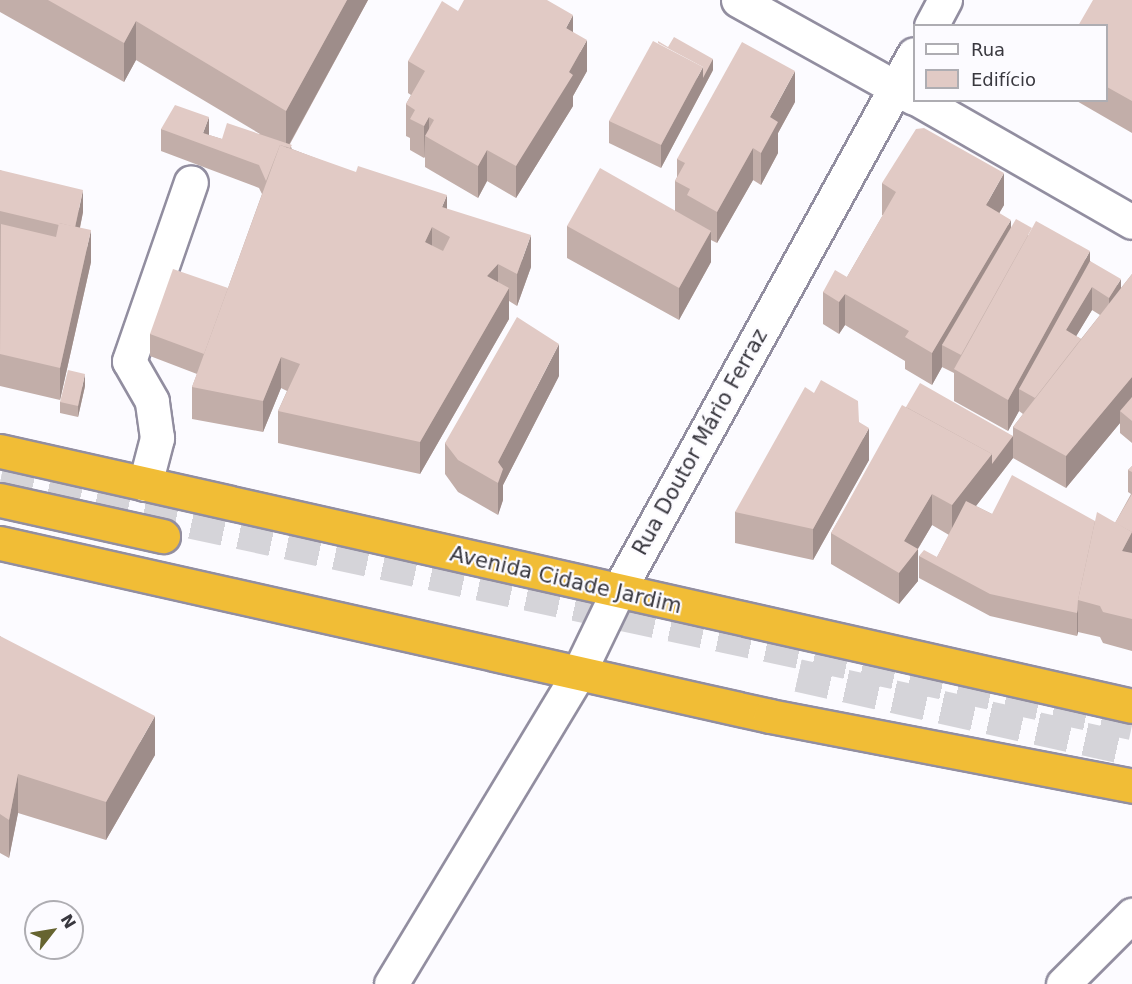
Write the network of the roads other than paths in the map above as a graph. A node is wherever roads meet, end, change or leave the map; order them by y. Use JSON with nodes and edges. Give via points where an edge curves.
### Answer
{"nodes":[{"id":1,"x":738,"y":0,"type":"edge"},
{"id":2,"x":945,"y":0,"type":"edge"},
{"id":3,"x":932,"y":24,"type":"edge"},
{"id":4,"x":913,"y":70,"type":"edge"},
{"id":5,"x":910,"y":95,"type":"edge"},
{"id":6,"x":922,"y":102,"type":"edge"},
{"id":7,"x":191,"y":182,"type":"dead end"},
{"id":8,"x":1132,"y":222,"type":"edge"},
{"id":9,"x":0,"y":452,"type":"edge"},
{"id":10,"x":145,"y":484,"type":"junction"},
{"id":11,"x":0,"y":500,"type":"edge"},
{"id":12,"x":163,"y":536,"type":"dead end"},
{"id":13,"x":0,"y":543,"type":"edge"},
{"id":14,"x":617,"y":593,"type":"junction"},
{"id":15,"x":579,"y":672,"type":"junction"},
{"id":16,"x":1132,"y":706,"type":"edge"},
{"id":17,"x":1132,"y":786,"type":"edge"},
{"id":18,"x":1132,"y":915,"type":"edge"},
{"id":19,"x":391,"y":984,"type":"edge"},
{"id":20,"x":1063,"y":984,"type":"edge"}],
"edges":[{"from":1,"to":5,"type":"street"},
{"from":2,"to":3,"type":"street"},
{"from":4,"to":5,"type":"street","name":"Rua Doutor Mário Ferraz"},
{"from":5,"to":14,"type":"street","name":"Rua Doutor Mário Ferraz"},
{"from":6,"to":8,"type":"street"},
{"from":7,"to":10,"type":"street","via":[[129,361],[153,410],[157,438]]},
{"from":9,"to":10,"type":"highway","name":"Avenida Cidade Jardim"},
{"from":10,"to":14,"type":"highway","name":"Avenida Cidade Jardim"},
{"from":11,"to":12,"type":"highway"},
{"from":13,"to":15,"type":"highway"},
{"from":14,"to":15,"type":"street","name":"Rua Doutor Mário Ferraz"},
{"from":14,"to":16,"type":"highway","name":"Avenida Cidade Jardim"},
{"from":15,"to":17,"type":"highway","via":[[770,716]]},
{"from":15,"to":19,"type":"street","name":"Rua Doutor Mário Ferraz"},
{"from":18,"to":20,"type":"street"}]}
